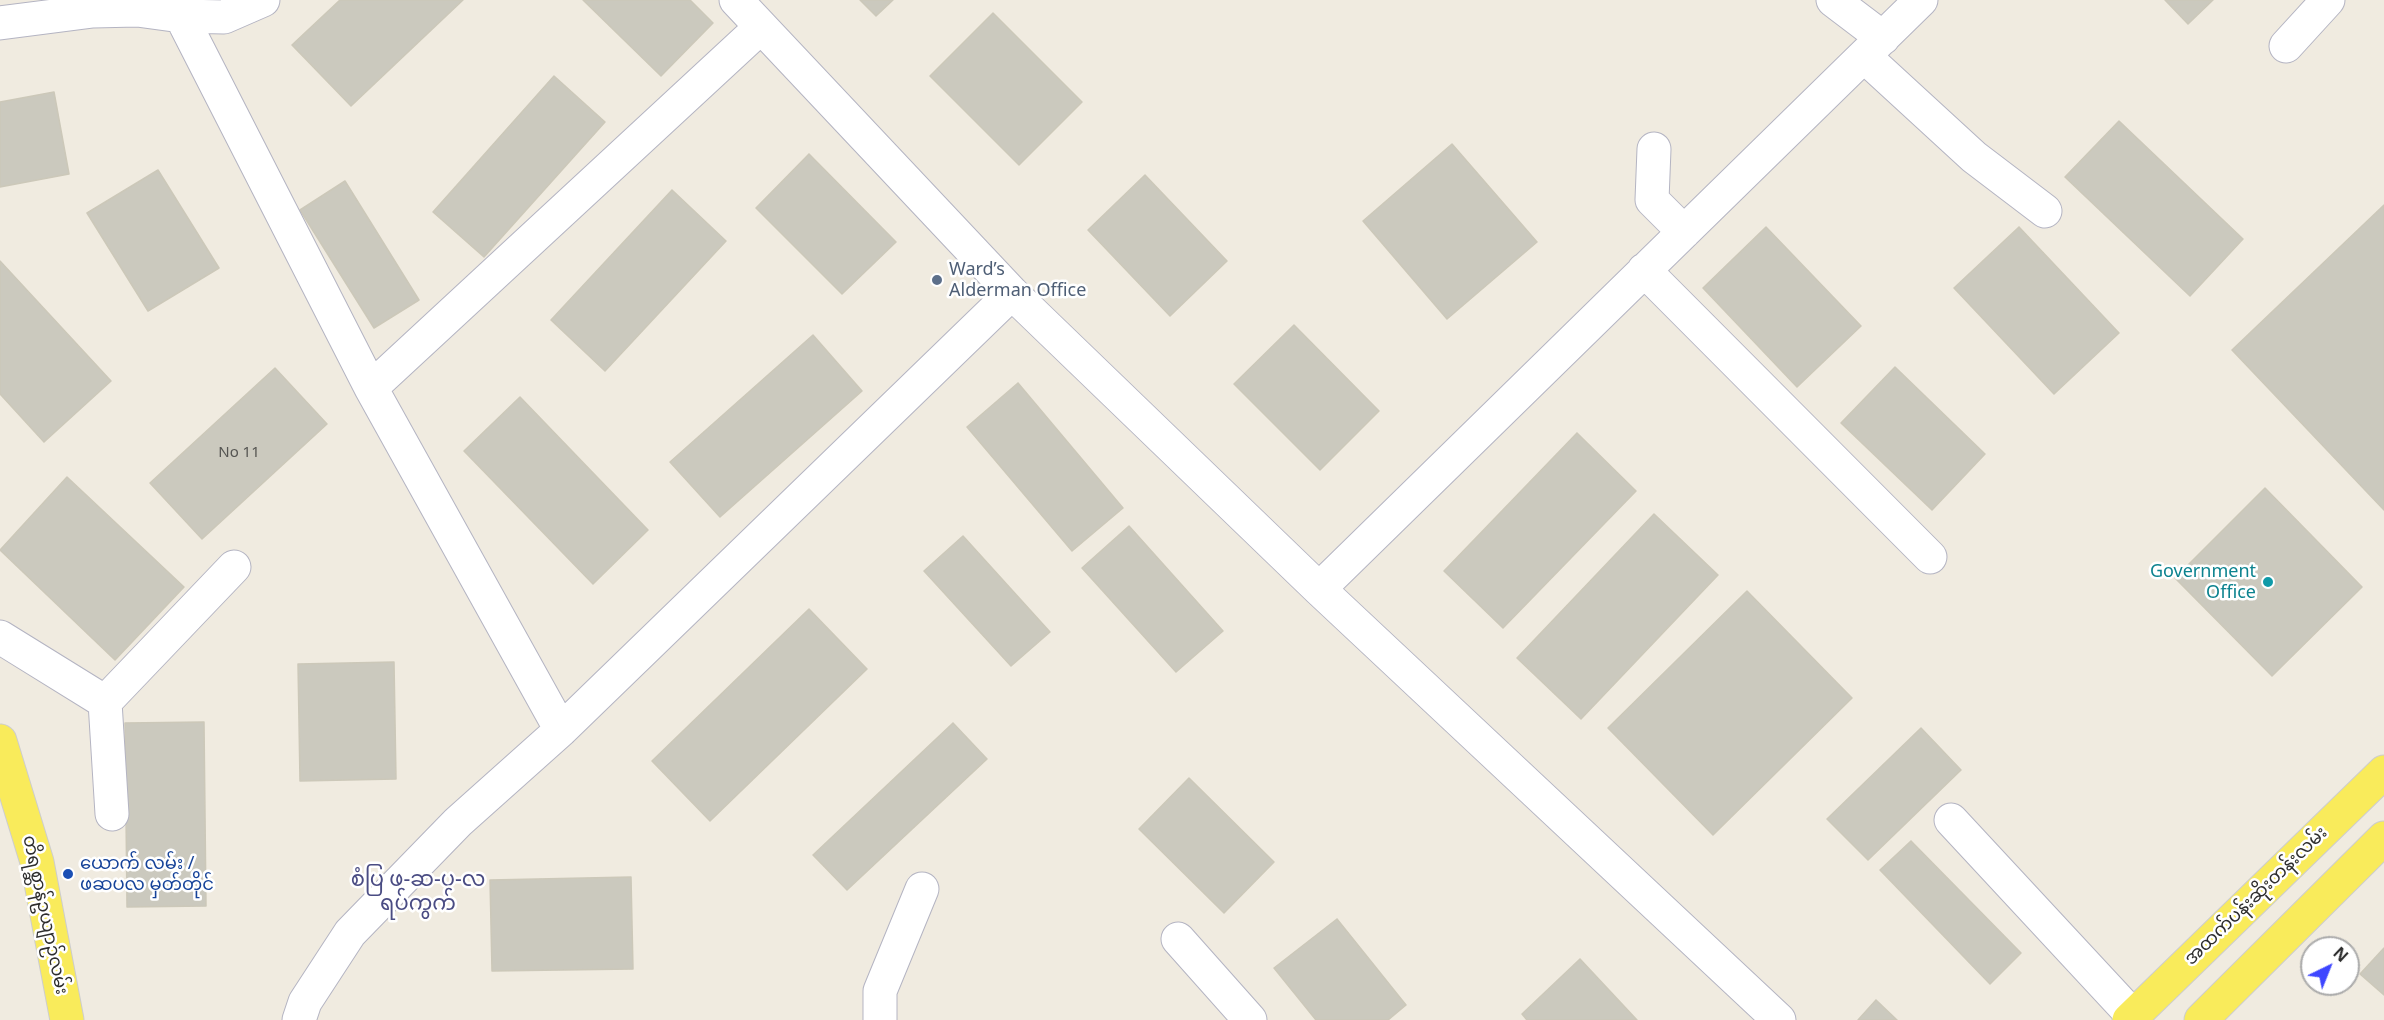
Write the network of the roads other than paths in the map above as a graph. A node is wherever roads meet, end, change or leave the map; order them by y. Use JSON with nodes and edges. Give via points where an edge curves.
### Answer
{"nodes":[{"id":1,"x":263,"y":0,"type":"edge"},
{"id":2,"x":736,"y":0,"type":"edge"},
{"id":3,"x":1833,"y":0,"type":"edge"},
{"id":4,"x":1921,"y":0,"type":"edge"},
{"id":5,"x":2328,"y":0,"type":"edge"},
{"id":6,"x":181,"y":16,"type":"junction"},
{"id":7,"x":0,"y":23,"type":"edge"},
{"id":8,"x":761,"y":27,"type":"junction"},
{"id":9,"x":2286,"y":46,"type":"dead end"},
{"id":10,"x":1873,"y":47,"type":"junction"},
{"id":11,"x":1654,"y":149,"type":"dead end"},
{"id":12,"x":2045,"y":211,"type":"dead end"},
{"id":13,"x":1684,"y":232,"type":"junction"},
{"id":14,"x":1644,"y":270,"type":"junction"},
{"id":15,"x":1012,"y":293,"type":"junction"},
{"id":16,"x":371,"y":388,"type":"junction"},
{"id":17,"x":1930,"y":557,"type":"dead end"},
{"id":18,"x":234,"y":567,"type":"dead end"},
{"id":19,"x":1319,"y":589,"type":"junction"},
{"id":20,"x":0,"y":637,"type":"edge"},
{"id":21,"x":105,"y":702,"type":"junction"},
{"id":22,"x":561,"y":729,"type":"junction"},
{"id":23,"x":0,"y":741,"type":"edge"},
{"id":24,"x":2384,"y":772,"type":"edge"},
{"id":25,"x":112,"y":814,"type":"dead end"},
{"id":26,"x":1951,"y":820,"type":"dead end"},
{"id":27,"x":2384,"y":838,"type":"edge"},
{"id":28,"x":922,"y":889,"type":"dead end"},
{"id":29,"x":1178,"y":939,"type":"dead end"},
{"id":30,"x":2161,"y":988,"type":"junction"},
{"id":31,"x":2131,"y":1018,"type":"edge"},
{"id":32,"x":67,"y":1020,"type":"edge"},
{"id":33,"x":299,"y":1020,"type":"edge"},
{"id":34,"x":880,"y":1020,"type":"edge"},
{"id":35,"x":1250,"y":1020,"type":"edge"},
{"id":36,"x":1779,"y":1020,"type":"edge"},
{"id":37,"x":2195,"y":1020,"type":"edge"},
{"id":38,"x":2201,"y":1020,"type":"edge"}],
"edges":[{"from":1,"to":6,"type":"street","via":[[224,17]]},
{"from":2,"to":8,"type":"street"},
{"from":3,"to":10,"type":"street"},
{"from":4,"to":10,"type":"street"},
{"from":5,"to":9,"type":"street"},
{"from":6,"to":7,"type":"street","via":[[137,10],[93,11]]},
{"from":6,"to":16,"type":"street"},
{"from":8,"to":15,"type":"street"},
{"from":8,"to":16,"type":"street"},
{"from":10,"to":12,"type":"street","via":[[1974,157]]},
{"from":10,"to":13,"type":"street"},
{"from":11,"to":13,"type":"street","via":[[1652,200]]},
{"from":13,"to":14,"type":"street"},
{"from":14,"to":17,"type":"street"},
{"from":14,"to":19,"type":"street"},
{"from":15,"to":19,"type":"street"},
{"from":15,"to":22,"type":"street"},
{"from":16,"to":22,"type":"street"},
{"from":18,"to":21,"type":"street"},
{"from":19,"to":36,"type":"street"},
{"from":20,"to":21,"type":"street"},
{"from":21,"to":25,"type":"street"},
{"from":22,"to":33,"type":"street","via":[[458,822],[350,933],[305,1002]]},
{"from":23,"to":32,"type":"main road","name":"တိရစ္ဆာန်ဥယျာဉ်လမ်း","via":[[37,862]]},
{"from":24,"to":30,"type":"main road","name":"အထက်ပန်းဆိုးတန်းလမ်း"},
{"from":26,"to":31,"type":"street"},
{"from":27,"to":38,"type":"main road"},
{"from":28,"to":34,"type":"street","via":[[880,991]]},
{"from":29,"to":35,"type":"street"},
{"from":30,"to":31,"type":"main road","name":"အထက်ပန်းဆိုးတန်းလမ်း"},
{"from":30,"to":37,"type":"main road"}]}
